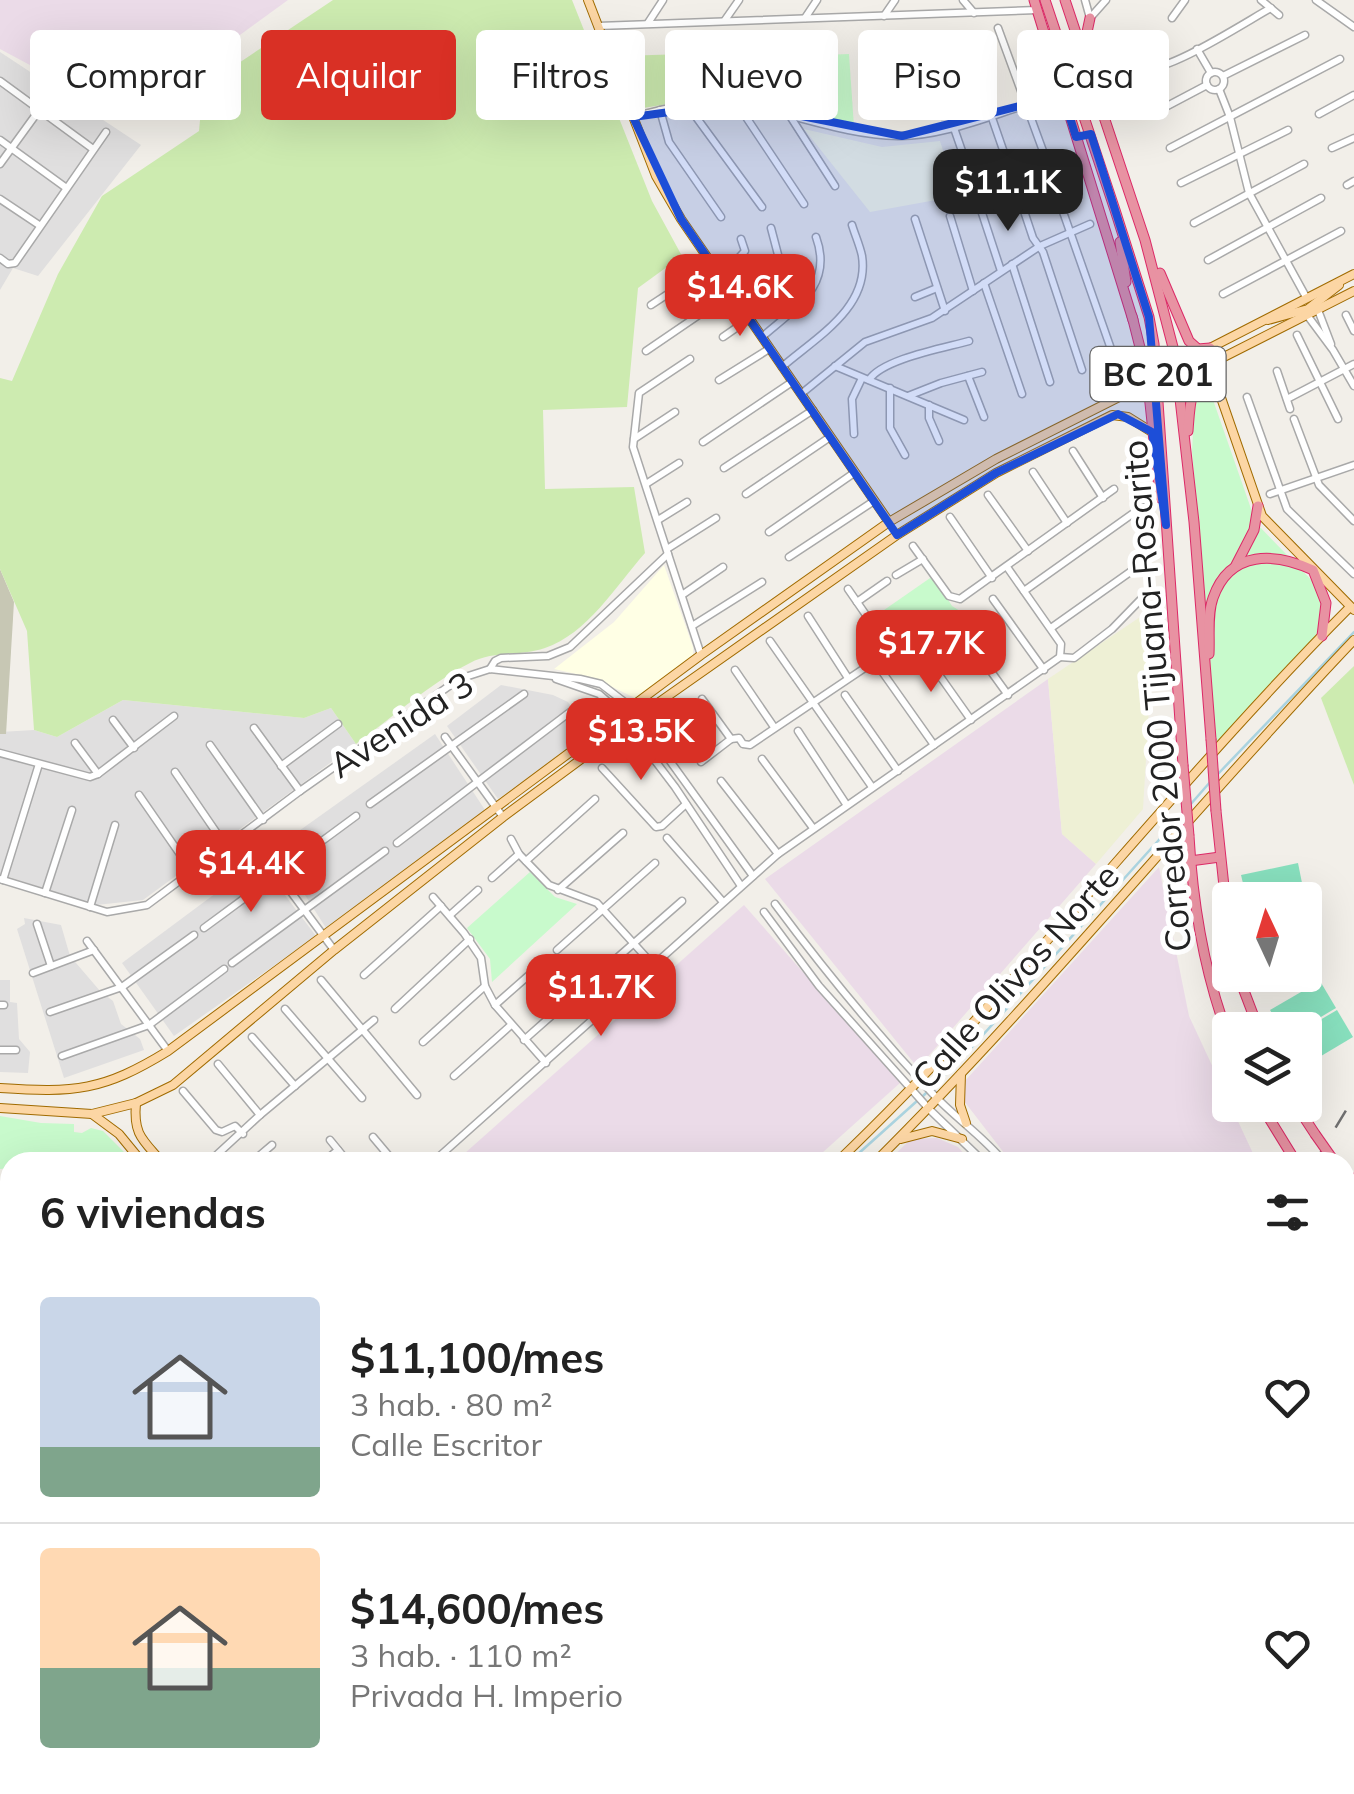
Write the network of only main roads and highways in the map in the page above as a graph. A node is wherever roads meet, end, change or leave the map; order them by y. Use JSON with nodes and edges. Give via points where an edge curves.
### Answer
{"nodes":[{"id":1,"x":588,"y":0,"type":"edge"},
{"id":2,"x":1045,"y":0,"type":"edge"},
{"id":3,"x":1066,"y":0,"type":"edge"},
{"id":4,"x":1033,"y":7,"type":"edge"},
{"id":5,"x":1090,"y":18,"type":"road end"},
{"id":6,"x":1075,"y":30,"type":"edge"},
{"id":7,"x":1088,"y":30,"type":"edge"},
{"id":8,"x":1105,"y":120,"type":"edge"},
{"id":9,"x":1115,"y":210,"type":"junction"},
{"id":10,"x":1142,"y":231,"type":"junction"},
{"id":11,"x":1350,"y":276,"type":"edge"},
{"id":12,"x":1354,"y":291,"type":"edge"},
{"id":13,"x":1311,"y":312,"type":"junction"},
{"id":14,"x":1133,"y":320,"type":"junction"},
{"id":15,"x":1257,"y":323,"type":"junction"},
{"id":16,"x":1210,"y":348,"type":"junction"},
{"id":17,"x":1214,"y":362,"type":"junction"},
{"id":18,"x":1148,"y":383,"type":"junction"},
{"id":19,"x":1194,"y":386,"type":"junction"},
{"id":20,"x":1218,"y":390,"type":"junction"},
{"id":21,"x":1152,"y":432,"type":"junction"},
{"id":22,"x":1186,"y":456,"type":"junction"},
{"id":23,"x":1258,"y":506,"type":"junction"},
{"id":24,"x":889,"y":522,"type":"junction"},
{"id":25,"x":1166,"y":525,"type":"junction"},
{"id":26,"x":897,"y":534,"type":"junction"},
{"id":27,"x":1313,"y":570,"type":"junction"},
{"id":28,"x":1232,"y":572,"type":"junction"},
{"id":29,"x":1353,"y":607,"type":"edge"},
{"id":30,"x":1322,"y":636,"type":"junction"},
{"id":31,"x":1354,"y":640,"type":"edge"},
{"id":32,"x":1208,"y":706,"type":"junction"},
{"id":33,"x":1220,"y":857,"type":"junction"},
{"id":34,"x":1190,"y":861,"type":"junction"},
{"id":35,"x":1223,"y":882,"type":"edge"},
{"id":36,"x":1221,"y":1012,"type":"edge"},
{"id":37,"x":962,"y":1073,"type":"junction"},
{"id":38,"x":0,"y":1088,"type":"edge"},
{"id":39,"x":136,"y":1103,"type":"junction"},
{"id":40,"x":0,"y":1108,"type":"edge"},
{"id":41,"x":92,"y":1114,"type":"junction"},
{"id":42,"x":1271,"y":1122,"type":"edge"},
{"id":43,"x":1307,"y":1122,"type":"edge"},
{"id":44,"x":966,"y":1124,"type":"road end"},
{"id":45,"x":962,"y":1139,"type":"road end"},
{"id":46,"x":896,"y":1141,"type":"junction"},
{"id":47,"x":134,"y":1152,"type":"edge"},
{"id":48,"x":153,"y":1152,"type":"edge"},
{"id":49,"x":847,"y":1152,"type":"edge"},
{"id":50,"x":885,"y":1152,"type":"edge"},
{"id":51,"x":1290,"y":1152,"type":"edge"},
{"id":52,"x":1328,"y":1152,"type":"edge"}],
"edges":[{"from":1,"to":24,"type":"main road","via":[[656,176]]},
{"from":2,"to":9,"type":"highway","name":"Corredor 2000 Tijuana-Rosarito","number":"BC 201"},
{"from":3,"to":6,"type":"highway","name":"Corredor 2000 Tijuana-Rosarito","number":"BC 201"},
{"from":4,"to":14,"type":"highway"},
{"from":5,"to":7,"type":"highway"},
{"from":8,"to":10,"type":"highway","name":"Corredor 2000 Tijuana-Rosarito","number":"BC 201"},
{"from":9,"to":14,"type":"highway"},
{"from":9,"to":25,"type":"highway","name":"Corredor 2000 Tijuana-Rosarito","number":"BC 201","via":[[1154,344]]},
{"from":10,"to":16,"type":"highway","via":[[1189,341]]},
{"from":10,"to":22,"type":"highway","name":"Corredor 2000 Tijuana-Rosarito","number":"BC 201","via":[[1175,355]]},
{"from":11,"to":13,"type":"main road"},
{"from":11,"to":15,"type":"main road"},
{"from":12,"to":13,"type":"main road"},
{"from":13,"to":15,"type":"main road"},
{"from":13,"to":17,"type":"main road"},
{"from":14,"to":18,"type":"highway"},
{"from":15,"to":16,"type":"main road"},
{"from":16,"to":17,"type":"main road"},
{"from":17,"to":19,"type":"highway"},
{"from":17,"to":20,"type":"main road"},
{"from":18,"to":21,"type":"highway"},
{"from":18,"to":24,"type":"main road"},
{"from":19,"to":20,"type":"highway"},
{"from":19,"to":22,"type":"highway"},
{"from":20,"to":23,"type":"main road"},
{"from":21,"to":25,"type":"highway"},
{"from":21,"to":26,"type":"main road","via":[[1112,415],[996,473]]},
{"from":22,"to":32,"type":"highway","name":"Corredor 2000 Tijuana-Rosarito","number":"BC 201"},
{"from":23,"to":27,"type":"main road"},
{"from":23,"to":28,"type":"highway","via":[[1254,530]]},
{"from":24,"to":26,"type":"main road"},
{"from":24,"to":38,"type":"main road","via":[[168,1051],[131,1074],[78,1090]]},
{"from":25,"to":34,"type":"highway","name":"Corredor 2000 Tijuana-Rosarito","number":"BC 201","bridge":true},
{"from":26,"to":39,"type":"main road","via":[[638,716],[334,950],[172,1085]]},
{"from":27,"to":28,"type":"highway","via":[[1271,556]]},
{"from":27,"to":29,"type":"main road"},
{"from":27,"to":30,"type":"highway","via":[[1326,603]]},
{"from":28,"to":32,"type":"highway","via":[[1210,612]]},
{"from":29,"to":30,"type":"main road","name":"Calle Olivos Norte"},
{"from":30,"to":49,"type":"main road","name":"Calle Olivos Norte","via":[[921,1082]]},
{"from":31,"to":37,"type":"main road","name":"Calle Olivos Norte"},
{"from":32,"to":33,"type":"highway","name":"Corredor 2000 Tijuana-Rosarito","number":"BC 201","bridge":true},
{"from":33,"to":34,"type":"highway"},
{"from":33,"to":35,"type":"highway","name":"Corredor 2000 Tijuana-Rosarito","number":"BC 201"},
{"from":34,"to":36,"type":"highway","name":"Corredor 2000 Tijuana-Rosarito","number":"BC 201","via":[[1204,957]]},
{"from":37,"to":44,"type":"main road"},
{"from":37,"to":46,"type":"main road","name":"Calle Olivos Norte"},
{"from":39,"to":41,"type":"main road"},
{"from":39,"to":48,"type":"main road","via":[[134,1124]]},
{"from":40,"to":41,"type":"main road"},
{"from":41,"to":47,"type":"main road"},
{"from":42,"to":51,"type":"highway"},
{"from":43,"to":52,"type":"highway","bridge":true},
{"from":45,"to":46,"type":"main road","via":[[932,1131]]},
{"from":46,"to":50,"type":"main road","name":"Calle Olivos Norte"}]}
